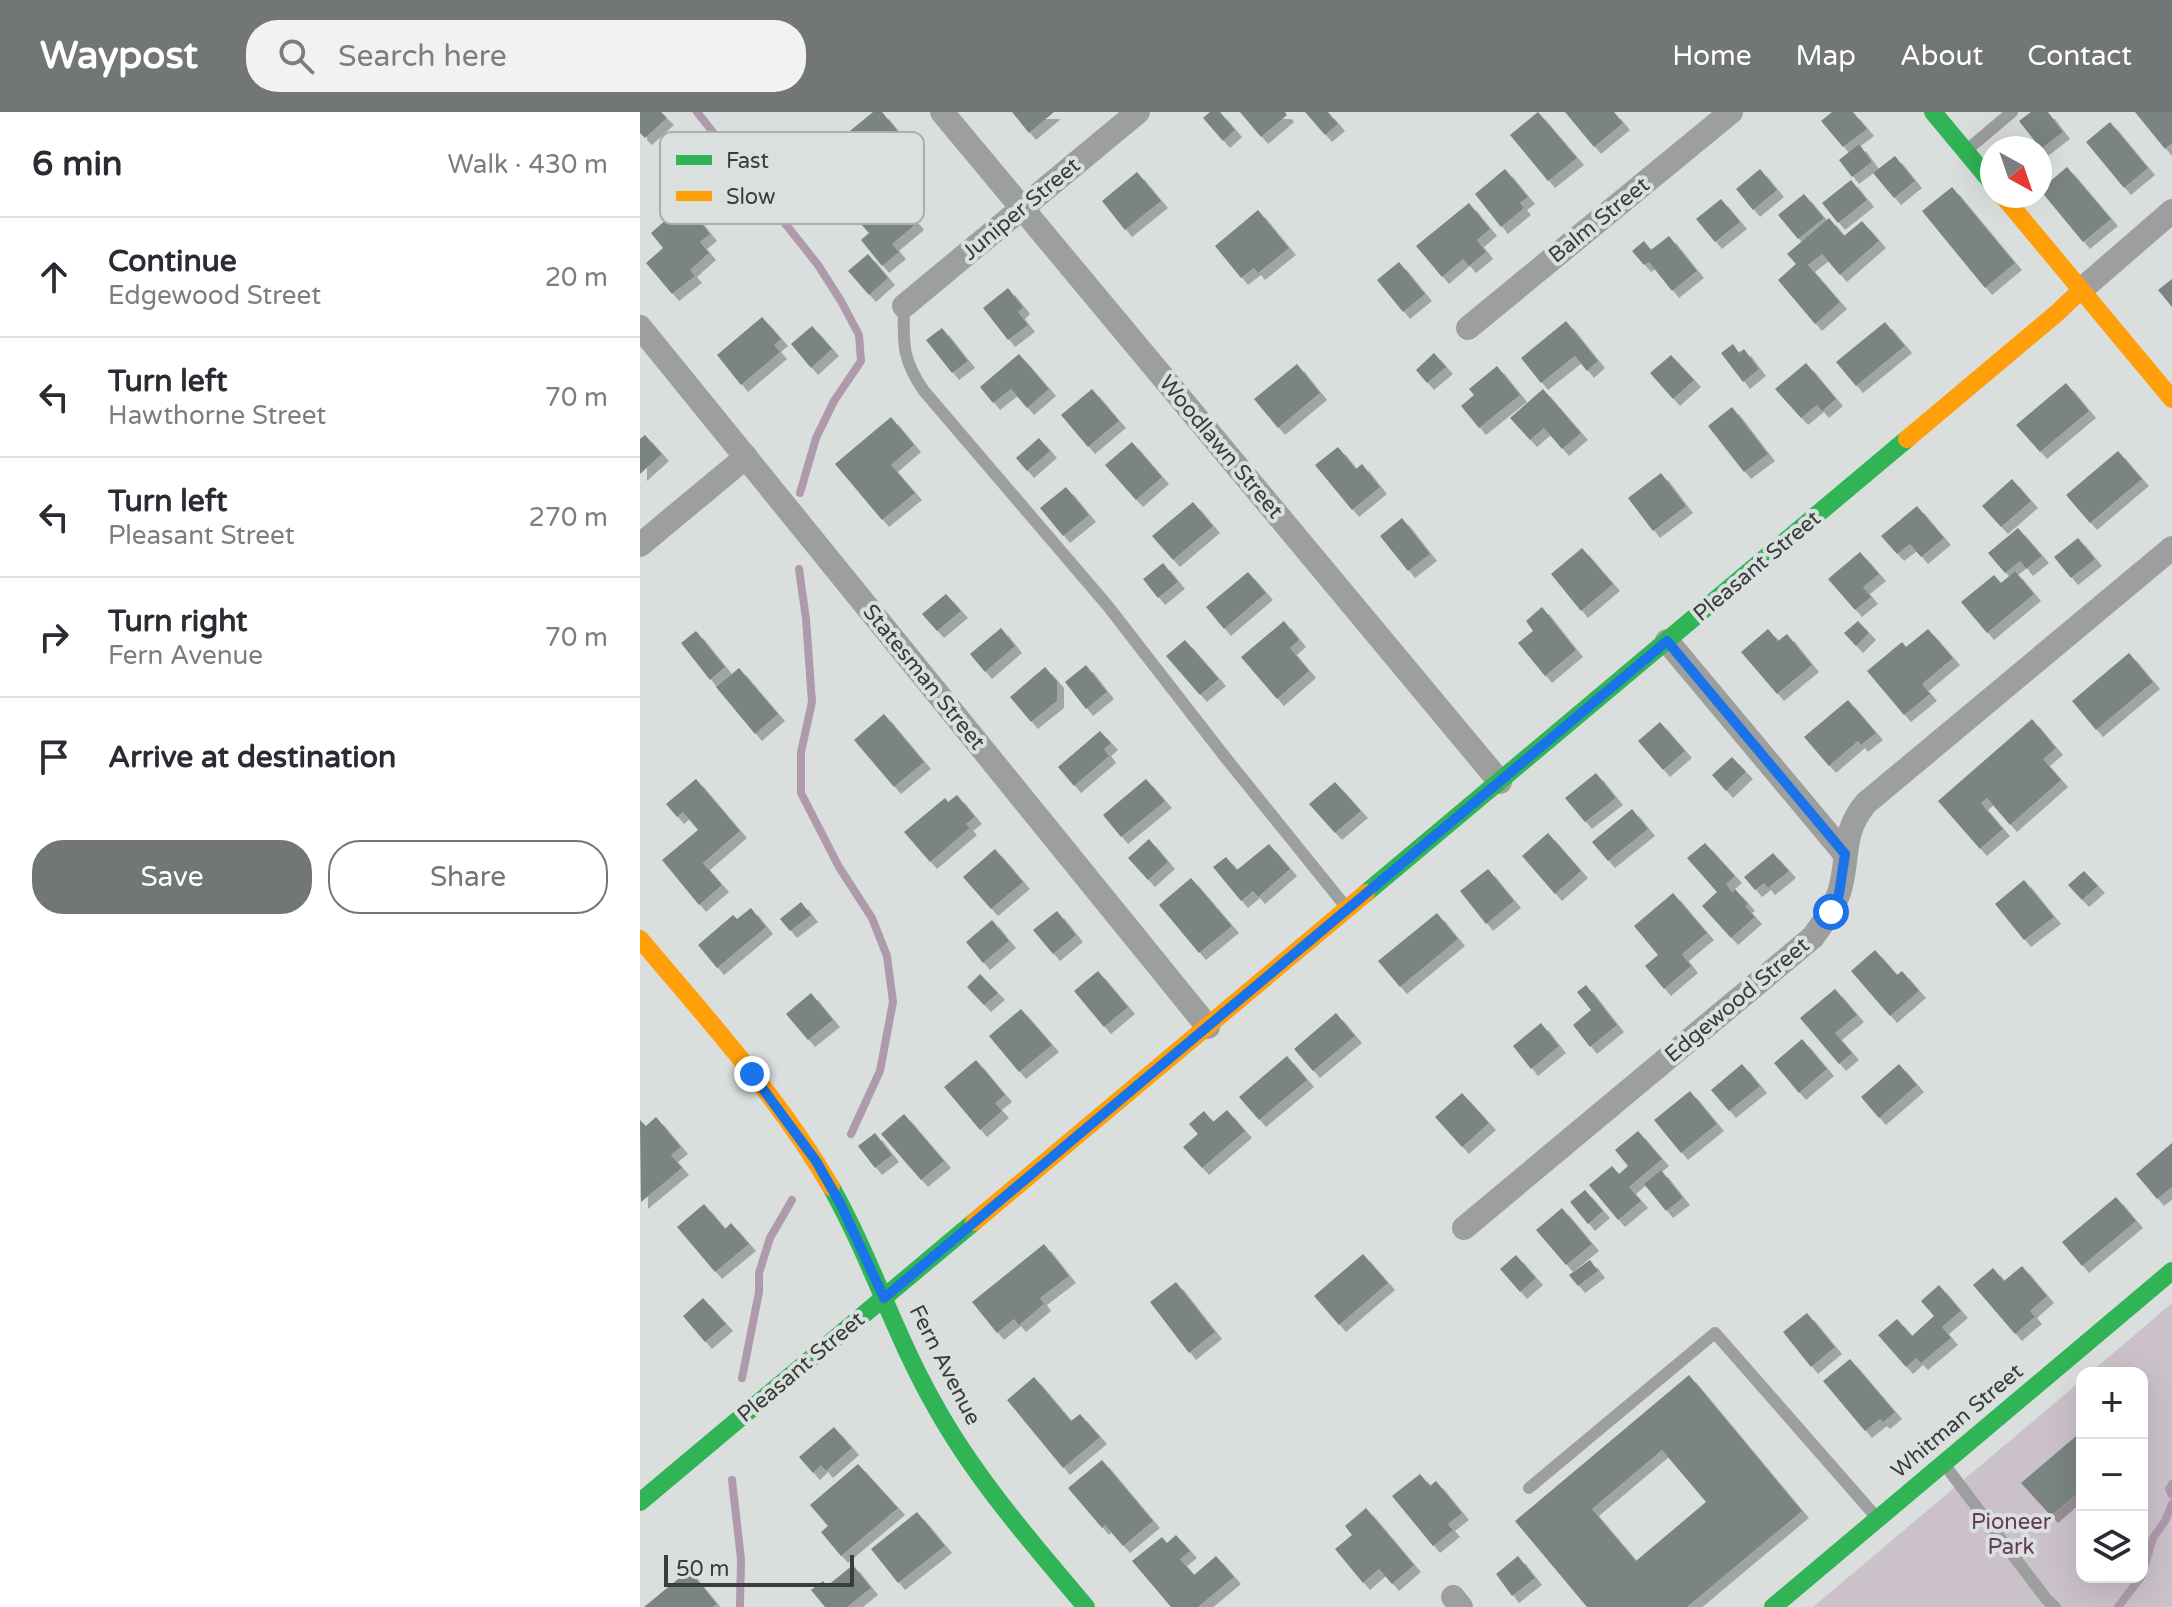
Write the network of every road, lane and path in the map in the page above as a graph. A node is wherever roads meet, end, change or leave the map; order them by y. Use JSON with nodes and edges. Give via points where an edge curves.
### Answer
{"nodes":[{"id":1,"x":942,"y":112,"type":"edge"},
{"id":2,"x":1138,"y":112,"type":"edge"},
{"id":3,"x":1731,"y":112,"type":"edge"},
{"id":4,"x":1933,"y":112,"type":"edge"},
{"id":5,"x":2012,"y":112,"type":"edge"},
{"id":6,"x":1965,"y":151,"type":"junction"},
{"id":7,"x":1980,"y":169,"type":"edge"},
{"id":8,"x":1022,"y":208,"type":"junction"},
{"id":9,"x":2013,"y":208,"type":"edge"},
{"id":10,"x":2172,"y":211,"type":"edge"},
{"id":11,"x":2081,"y":290,"type":"junction"},
{"id":12,"x":904,"y":306,"type":"joint"},
{"id":13,"x":640,"y":327,"type":"edge"},
{"id":14,"x":1468,"y":328,"type":"dead end"},
{"id":15,"x":2172,"y":399,"type":"edge"},
{"id":16,"x":746,"y":457,"type":"junction"},
{"id":17,"x":640,"y":545,"type":"edge"},
{"id":18,"x":2172,"y":548,"type":"edge"},
{"id":19,"x":1667,"y":641,"type":"junction"},
{"id":20,"x":1500,"y":782,"type":"junction"},
{"id":21,"x":1845,"y":854,"type":"junction"},
{"id":22,"x":1348,"y":909,"type":"junction"},
{"id":23,"x":640,"y":939,"type":"edge"},
{"id":24,"x":1208,"y":1027,"type":"junction"},
{"id":25,"x":1464,"y":1228,"type":"dead end"},
{"id":26,"x":2172,"y":1271,"type":"edge"},
{"id":27,"x":884,"y":1298,"type":"junction"},
{"id":28,"x":1944,"y":1464,"type":"junction"},
{"id":29,"x":1529,"y":1488,"type":"dead end"},
{"id":30,"x":640,"y":1502,"type":"edge"},
{"id":31,"x":1878,"y":1519,"type":"junction"},
{"id":32,"x":1086,"y":1607,"type":"edge"},
{"id":33,"x":1773,"y":1607,"type":"edge"},
{"id":34,"x":2055,"y":1607,"type":"edge"}],
"edges":[{"from":1,"to":8,"type":"street","name":"Woodlawn Street"},
{"from":2,"to":8,"type":"street","name":"Juniper Street"},
{"from":3,"to":14,"type":"street","name":"Balm Street"},
{"from":4,"to":6,"type":"street"},
{"from":5,"to":6,"type":"lane"},
{"from":6,"to":7,"type":"street"},
{"from":8,"to":12,"type":"street","name":"Juniper Street"},
{"from":8,"to":20,"type":"street","name":"Woodlawn Street"},
{"from":9,"to":11,"type":"street"},
{"from":10,"to":11,"type":"street","name":"Pleasant Street"},
{"from":11,"to":15,"type":"street"},
{"from":11,"to":19,"type":"street","name":"Pleasant Street"},
{"from":12,"to":22,"type":"lane","via":[[904,352],[924,391],[1107,605]]},
{"from":13,"to":16,"type":"street","name":"Statesman Street"},
{"from":16,"to":17,"type":"street"},
{"from":16,"to":24,"type":"street","name":"Statesman Street"},
{"from":18,"to":21,"type":"street","name":"Edgewood Street","via":[[1866,803],[1851,826]]},
{"from":19,"to":20,"type":"street","name":"Pleasant Street"},
{"from":19,"to":21,"type":"street"},
{"from":20,"to":22,"type":"street","name":"Pleasant Street"},
{"from":21,"to":25,"type":"street","name":"Edgewood Street","via":[[1839,894],[1813,937]]},
{"from":22,"to":24,"type":"street","name":"Pleasant Street"},
{"from":23,"to":27,"type":"street","name":"Fern Avenue","via":[[816,1161]]},
{"from":24,"to":27,"type":"street","name":"Pleasant Street"},
{"from":26,"to":28,"type":"street","name":"Whitman Street"},
{"from":27,"to":30,"type":"street","name":"Pleasant Street"},
{"from":27,"to":32,"type":"street","name":"Fern Avenue","via":[[933,1403],[966,1456]]},
{"from":28,"to":31,"type":"street","name":"Whitman Street"},
{"from":28,"to":34,"type":"lane"},
{"from":29,"to":31,"type":"lane","via":[[1715,1333]]},
{"from":31,"to":33,"type":"street","name":"Whitman Street"}]}
